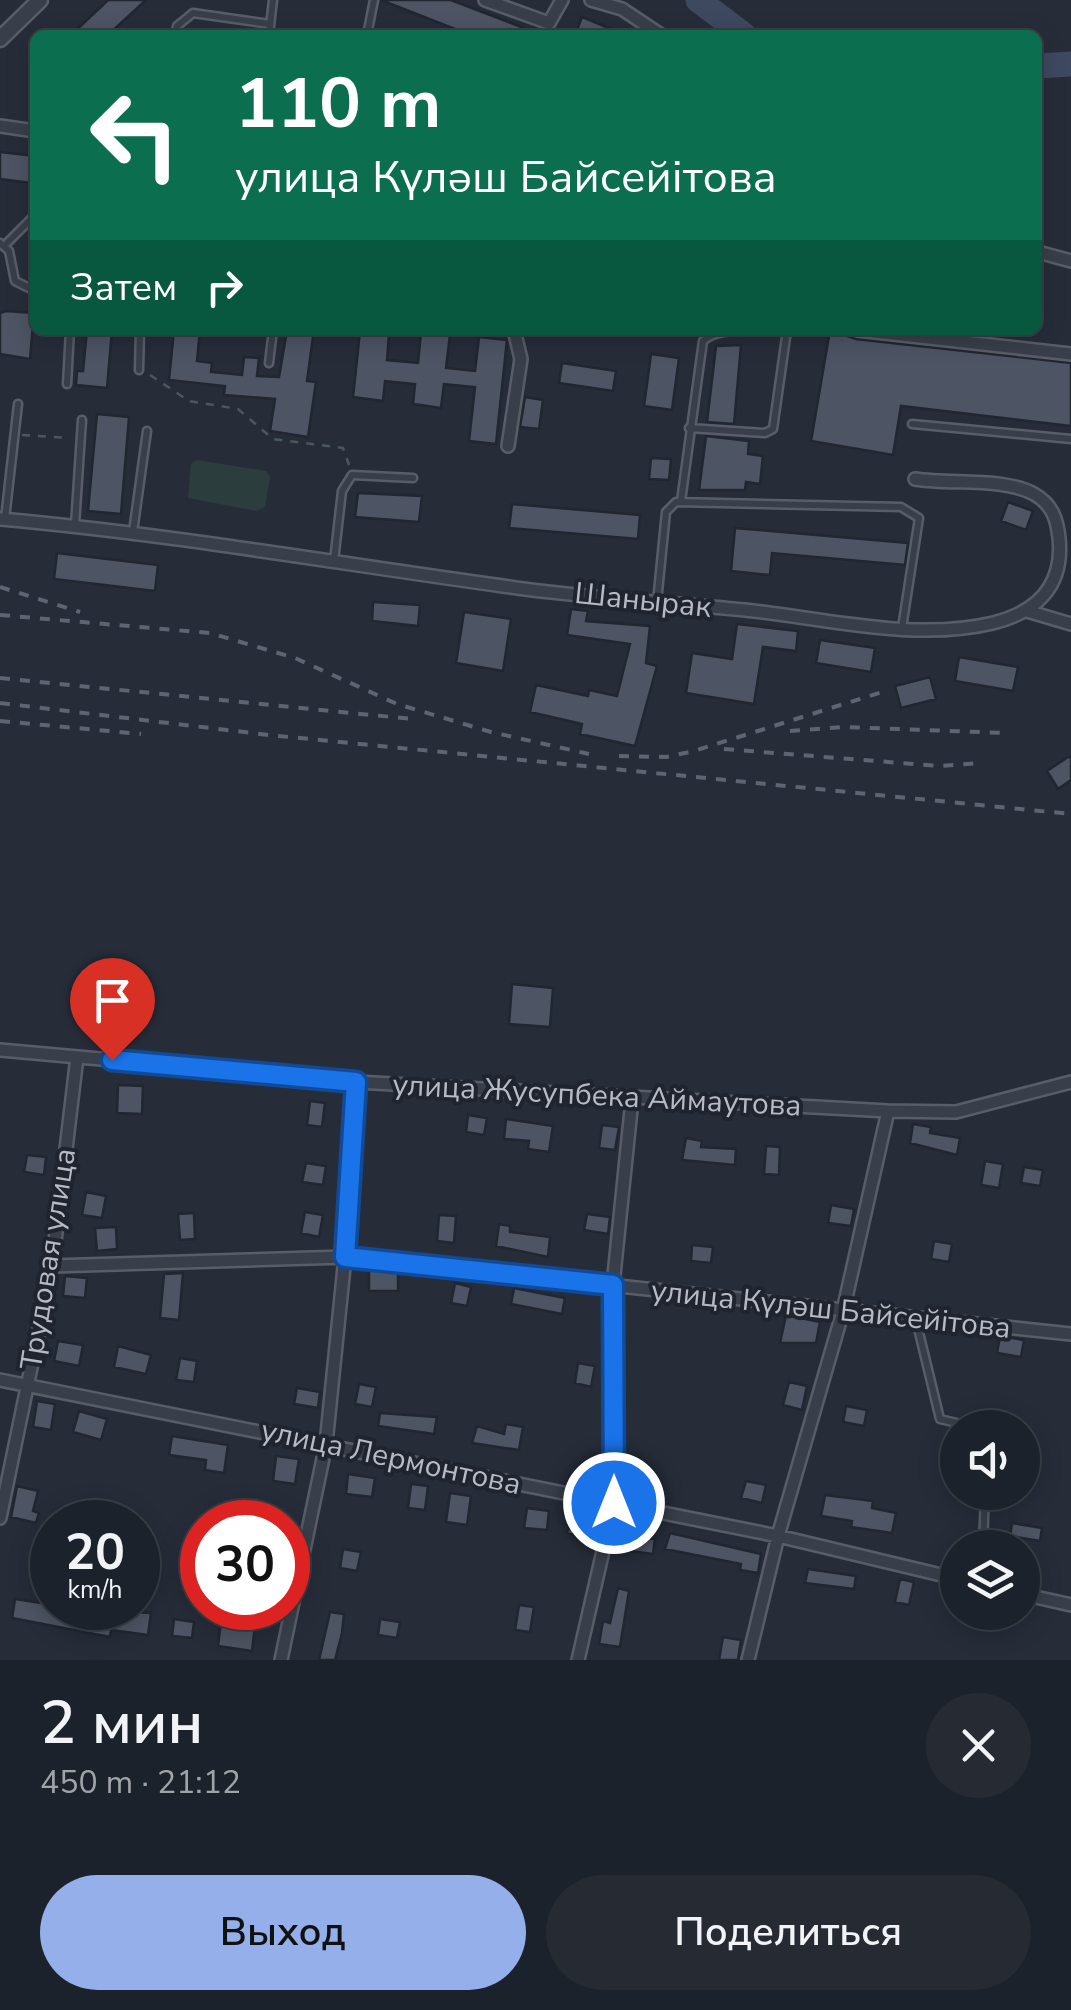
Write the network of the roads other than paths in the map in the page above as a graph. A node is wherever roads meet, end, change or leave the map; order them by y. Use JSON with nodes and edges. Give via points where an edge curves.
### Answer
{"nodes":[{"id":1,"x":40,"y":0,"type":"edge"},
{"id":2,"x":272,"y":0,"type":"edge"},
{"id":3,"x":374,"y":0,"type":"edge"},
{"id":4,"x":485,"y":0,"type":"edge"},
{"id":5,"x":562,"y":0,"type":"edge"},
{"id":6,"x":591,"y":0,"type":"edge"},
{"id":7,"x":270,"y":24,"type":"junction"},
{"id":8,"x":549,"y":29,"type":"edge"},
{"id":9,"x":176,"y":30,"type":"edge"},
{"id":10,"x":269,"y":30,"type":"edge"},
{"id":11,"x":368,"y":30,"type":"edge"},
{"id":12,"x":654,"y":30,"type":"edge"},
{"id":13,"x":0,"y":39,"type":"edge"},
{"id":14,"x":0,"y":126,"type":"edge"},
{"id":15,"x":30,"y":130,"type":"edge"},
{"id":16,"x":30,"y":219,"type":"edge"},
{"id":17,"x":2,"y":244,"type":"edge"},
{"id":18,"x":1042,"y":253,"type":"edge"},
{"id":19,"x":1071,"y":261,"type":"edge"},
{"id":20,"x":30,"y":288,"type":"edge"},
{"id":21,"x":70,"y":335,"type":"edge"},
{"id":22,"x":140,"y":335,"type":"edge"},
{"id":23,"x":272,"y":335,"type":"edge"},
{"id":24,"x":515,"y":335,"type":"edge"},
{"id":25,"x":714,"y":335,"type":"edge"},
{"id":26,"x":783,"y":335,"type":"edge"},
{"id":27,"x":902,"y":335,"type":"edge"},
{"id":28,"x":1071,"y":354,"type":"edge"},
{"id":29,"x":269,"y":363,"type":"dead end"},
{"id":30,"x":140,"y":370,"type":"road end"},
{"id":31,"x":67,"y":384,"type":"dead end"},
{"id":32,"x":18,"y":404,"type":"dead end"},
{"id":33,"x":82,"y":420,"type":"dead end"},
{"id":34,"x":912,"y":424,"type":"dead end"},
{"id":35,"x":690,"y":428,"type":"junction"},
{"id":36,"x":148,"y":431,"type":"dead end"},
{"id":37,"x":1071,"y":439,"type":"edge"},
{"id":38,"x":508,"y":446,"type":"dead end"},
{"id":39,"x":414,"y":478,"type":"dead end"},
{"id":40,"x":915,"y":479,"type":"dead end"},
{"id":41,"x":681,"y":502,"type":"junction"},
{"id":42,"x":2,"y":520,"type":"edge"},
{"id":43,"x":75,"y":526,"type":"junction"},
{"id":44,"x":133,"y":532,"type":"junction"},
{"id":45,"x":334,"y":562,"type":"junction"},
{"id":46,"x":657,"y":602,"type":"junction"},
{"id":47,"x":1026,"y":611,"type":"junction"},
{"id":48,"x":1071,"y":624,"type":"edge"},
{"id":49,"x":902,"y":628,"type":"junction"},
{"id":50,"x":0,"y":1050,"type":"edge"},
{"id":51,"x":77,"y":1057,"type":"junction"},
{"id":52,"x":356,"y":1082,"type":"junction"},
{"id":53,"x":1071,"y":1082,"type":"edge"},
{"id":54,"x":632,"y":1100,"type":"junction"},
{"id":55,"x":888,"y":1110,"type":"junction"},
{"id":56,"x":345,"y":1257,"type":"junction"},
{"id":57,"x":52,"y":1266,"type":"junction"},
{"id":58,"x":613,"y":1285,"type":"junction"},
{"id":59,"x":843,"y":1310,"type":"junction"},
{"id":60,"x":916,"y":1318,"type":"junction"},
{"id":61,"x":1071,"y":1334,"type":"edge"},
{"id":62,"x":0,"y":1380,"type":"edge"},
{"id":63,"x":29,"y":1384,"type":"junction"},
{"id":64,"x":940,"y":1419,"type":"edge"},
{"id":65,"x":326,"y":1444,"type":"junction"},
{"id":66,"x":614,"y":1503,"type":"junction"},
{"id":67,"x":0,"y":1518,"type":"edge"},
{"id":68,"x":778,"y":1536,"type":"junction"},
{"id":69,"x":940,"y":1575,"type":"edge"},
{"id":70,"x":1040,"y":1598,"type":"edge"},
{"id":71,"x":1071,"y":1606,"type":"edge"},
{"id":72,"x":281,"y":1660,"type":"edge"},
{"id":73,"x":578,"y":1660,"type":"edge"},
{"id":74,"x":748,"y":1660,"type":"edge"}],
"edges":[{"from":1,"to":13,"type":"street"},
{"from":2,"to":7,"type":"lane"},
{"from":3,"to":11,"type":"lane"},
{"from":4,"to":8,"type":"street"},
{"from":5,"to":8,"type":"street"},
{"from":6,"to":12,"type":"street","via":[[622,9]]},
{"from":7,"to":9,"type":"lane","via":[[193,14]]},
{"from":7,"to":10,"type":"lane"},
{"from":14,"to":15,"type":"street"},
{"from":16,"to":17,"type":"lane"},
{"from":17,"to":20,"type":"lane","via":[[15,280]]},
{"from":18,"to":19,"type":"street"},
{"from":21,"to":31,"type":"lane"},
{"from":22,"to":30,"type":"lane"},
{"from":23,"to":29,"type":"lane"},
{"from":24,"to":38,"type":"street","via":[[521,358]]},
{"from":25,"to":35,"type":"lane","via":[[703,342]]},
{"from":26,"to":35,"type":"lane","via":[[773,429]]},
{"from":27,"to":28,"type":"street"},
{"from":32,"to":42,"type":"lane"},
{"from":33,"to":43,"type":"lane"},
{"from":34,"to":37,"type":"lane"},
{"from":35,"to":41,"type":"lane"},
{"from":36,"to":44,"type":"lane"},
{"from":39,"to":45,"type":"lane","via":[[352,475],[342,491]]},
{"from":40,"to":47,"type":"street","via":[[1005,485],[1048,505],[1058,524],[1057,573],[1048,594]]},
{"from":41,"to":46,"type":"lane","via":[[666,512]]},
{"from":41,"to":49,"type":"lane","via":[[909,508],[919,518]]},
{"from":42,"to":43,"type":"street","name":"Шанырак"},
{"from":43,"to":44,"type":"street","name":"Шанырак"},
{"from":44,"to":45,"type":"street","name":"Шанырак"},
{"from":45,"to":46,"type":"street","name":"Шанырак"},
{"from":46,"to":49,"type":"street","name":"Шанырак"},
{"from":47,"to":48,"type":"street"},
{"from":47,"to":49,"type":"street","name":"Шанырак","via":[[970,627]]},
{"from":50,"to":51,"type":"street","name":"улица Жусупбека Аймаутова"},
{"from":51,"to":52,"type":"street","name":"улица Жусупбека Аймаутова"},
{"from":51,"to":57,"type":"street","name":"Трудовая улица"},
{"from":52,"to":54,"type":"street","name":"улица Жусупбека Аймаутова"},
{"from":52,"to":56,"type":"street"},
{"from":53,"to":55,"type":"street","name":"улица Жусупбека Аймаутова","via":[[956,1112]]},
{"from":54,"to":55,"type":"street","name":"улица Жусупбека Аймаутова"},
{"from":54,"to":58,"type":"street"},
{"from":55,"to":59,"type":"street"},
{"from":56,"to":57,"type":"street","name":"улица Күләш Байсейітова"},
{"from":56,"to":58,"type":"street","name":"улица Күләш Байсейітова"},
{"from":56,"to":65,"type":"street"},
{"from":57,"to":63,"type":"street","name":"Трудовая улица"},
{"from":58,"to":59,"type":"street","name":"улица Күләш Байсейітова"},
{"from":58,"to":66,"type":"street"},
{"from":59,"to":60,"type":"street","name":"улица Күләш Байсейітова"},
{"from":59,"to":68,"type":"street"},
{"from":60,"to":61,"type":"street","name":"улица Күләш Байсейітова"},
{"from":60,"to":64,"type":"lane"},
{"from":62,"to":63,"type":"street","name":"улица Лермонтова"},
{"from":63,"to":65,"type":"street","name":"улица Лермонтова"},
{"from":63,"to":67,"type":"street","name":"Трудовая улица"},
{"from":65,"to":66,"type":"street","name":"улица Лермонтова"},
{"from":65,"to":72,"type":"street"},
{"from":66,"to":68,"type":"street","name":"улица Лермонтова"},
{"from":66,"to":73,"type":"street"},
{"from":68,"to":69,"type":"street","name":"улица Лермонтова"},
{"from":68,"to":74,"type":"street"},
{"from":70,"to":71,"type":"street"}]}
